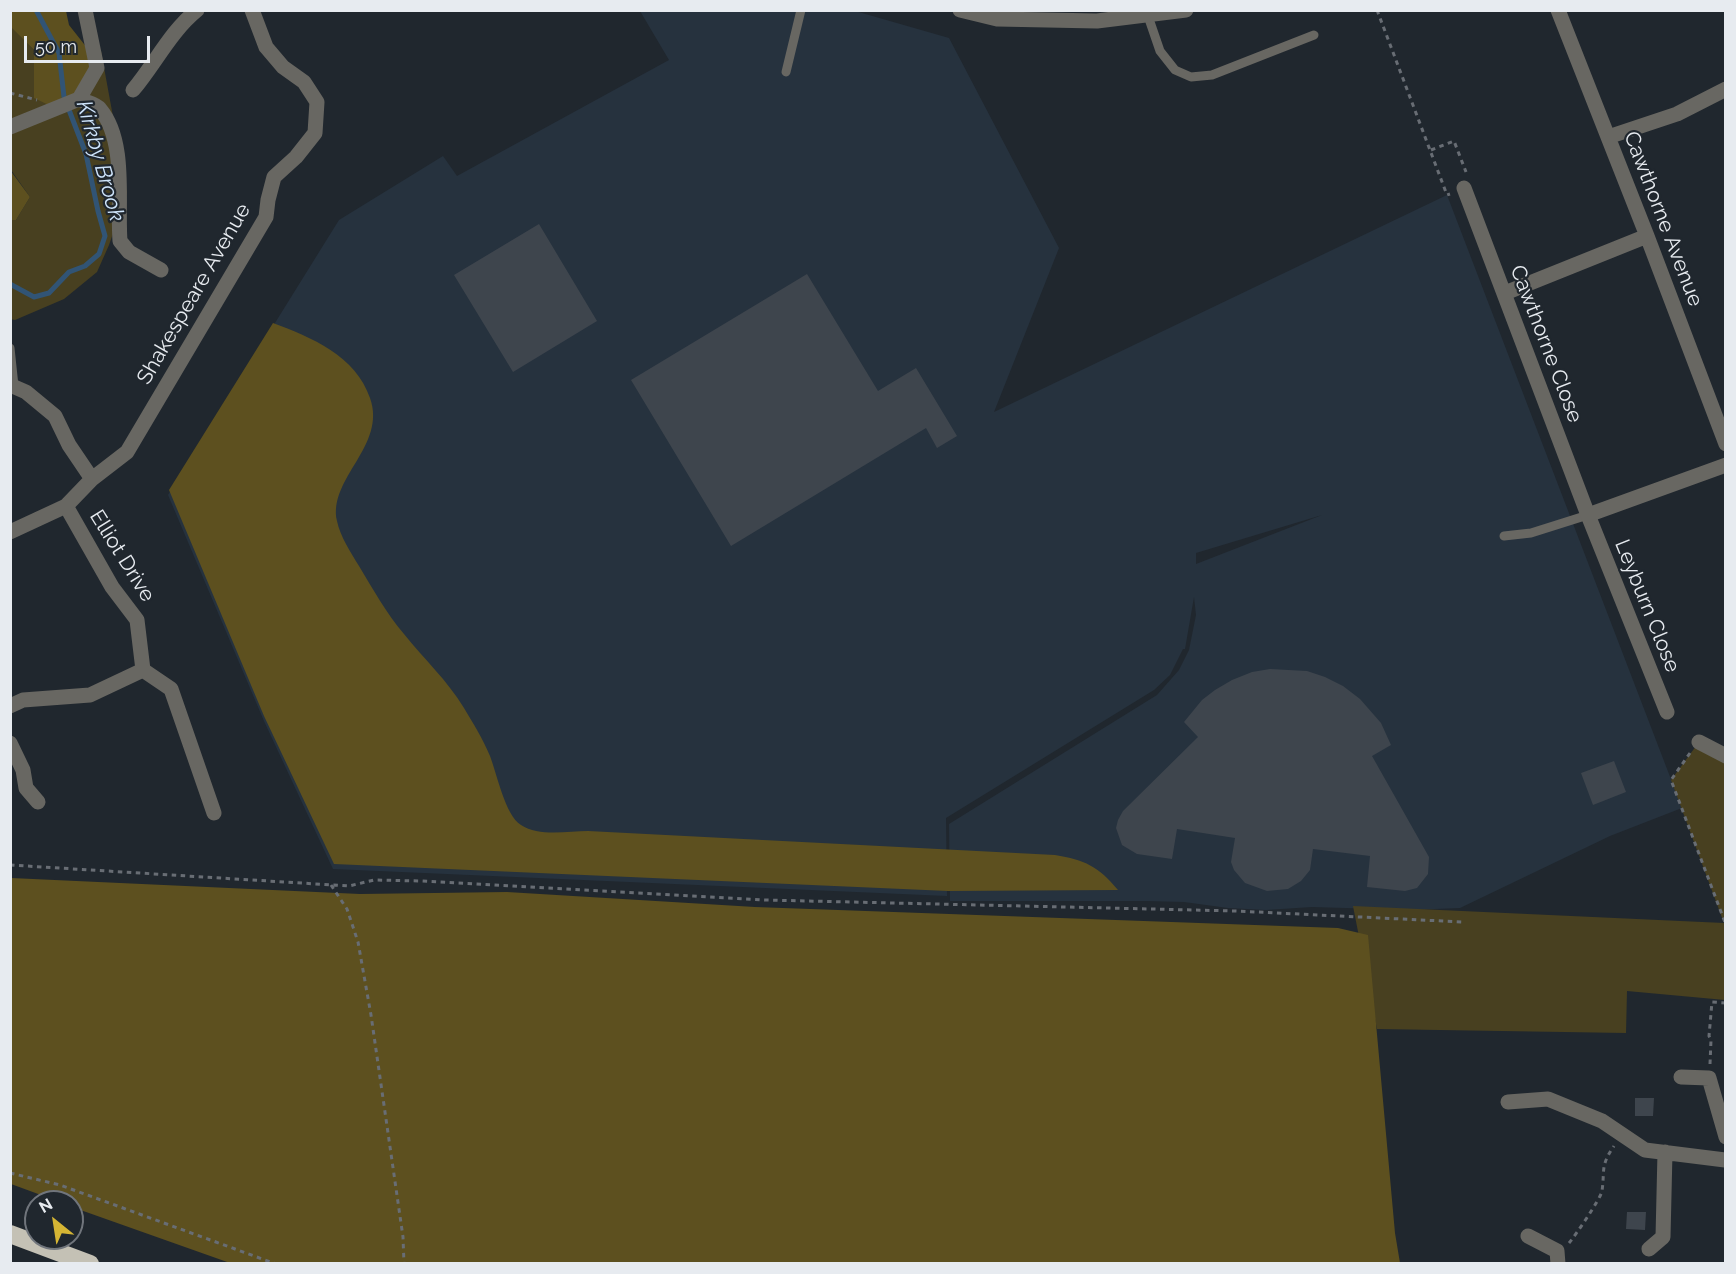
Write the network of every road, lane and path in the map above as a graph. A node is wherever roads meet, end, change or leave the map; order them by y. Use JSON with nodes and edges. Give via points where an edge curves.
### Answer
{"nodes":[{"id":1,"x":85,"y":10,"type":"edge"},
{"id":2,"x":197,"y":10,"type":"edge"},
{"id":3,"x":252,"y":10,"type":"edge"},
{"id":4,"x":801,"y":10,"type":"edge"},
{"id":5,"x":960,"y":10,"type":"edge"},
{"id":6,"x":1186,"y":10,"type":"edge"},
{"id":7,"x":1377,"y":10,"type":"edge"},
{"id":8,"x":1558,"y":10,"type":"edge"},
{"id":9,"x":1095,"y":16,"type":"edge"},
{"id":10,"x":1148,"y":16,"type":"junction"},
{"id":11,"x":1314,"y":35,"type":"dead end"},
{"id":12,"x":786,"y":72,"type":"dead end"},
{"id":13,"x":1725,"y":89,"type":"edge"},
{"id":14,"x":133,"y":90,"type":"dead end"},
{"id":15,"x":79,"y":99,"type":"junction"},
{"id":16,"x":10,"y":128,"type":"edge"},
{"id":17,"x":1608,"y":137,"type":"junction"},
{"id":18,"x":1431,"y":150,"type":"dead end"},
{"id":19,"x":1464,"y":188,"type":"junction"},
{"id":20,"x":1647,"y":236,"type":"junction"},
{"id":21,"x":161,"y":270,"type":"dead end"},
{"id":22,"x":1505,"y":292,"type":"junction"},
{"id":23,"x":10,"y":348,"type":"edge"},
{"id":24,"x":12,"y":385,"type":"edge"},
{"id":25,"x":1725,"y":444,"type":"edge"},
{"id":26,"x":1725,"y":465,"type":"edge"},
{"id":27,"x":92,"y":479,"type":"junction"},
{"id":28,"x":66,"y":506,"type":"junction"},
{"id":29,"x":1588,"y":515,"type":"junction"},
{"id":30,"x":10,"y":532,"type":"edge"},
{"id":31,"x":1504,"y":536,"type":"dead end"},
{"id":32,"x":143,"y":670,"type":"junction"},
{"id":33,"x":10,"y":706,"type":"edge"},
{"id":34,"x":1667,"y":712,"type":"dead end"},
{"id":35,"x":1699,"y":742,"type":"joint"},
{"id":36,"x":10,"y":743,"type":"edge"},
{"id":37,"x":1725,"y":756,"type":"edge"},
{"id":38,"x":38,"y":801,"type":"dead end"},
{"id":39,"x":214,"y":813,"type":"dead end"},
{"id":40,"x":10,"y":865,"type":"edge"},
{"id":41,"x":331,"y":885,"type":"junction"},
{"id":42,"x":1463,"y":922,"type":"dead end"},
{"id":43,"x":1725,"y":925,"type":"edge"},
{"id":44,"x":1725,"y":1003,"type":"edge"},
{"id":45,"x":1681,"y":1077,"type":"dead end"},
{"id":46,"x":1709,"y":1078,"type":"junction"},
{"id":47,"x":1508,"y":1102,"type":"dead end"},
{"id":48,"x":1621,"y":1134,"type":"junction"},
{"id":49,"x":1725,"y":1137,"type":"edge"},
{"id":50,"x":1665,"y":1152,"type":"junction"},
{"id":51,"x":1725,"y":1155,"type":"edge"},
{"id":52,"x":1725,"y":1161,"type":"edge"},
{"id":53,"x":10,"y":1173,"type":"edge"},
{"id":54,"x":10,"y":1234,"type":"edge"},
{"id":55,"x":1528,"y":1236,"type":"dead end"},
{"id":56,"x":1649,"y":1248,"type":"dead end"},
{"id":57,"x":1557,"y":1257,"type":"edge"},
{"id":58,"x":90,"y":1263,"type":"edge"},
{"id":59,"x":276,"y":1263,"type":"edge"},
{"id":60,"x":404,"y":1263,"type":"edge"}],
"edges":[{"from":1,"to":15,"type":"street","via":[[97,68]]},
{"from":2,"to":14,"type":"street","via":[[174,32]]},
{"from":3,"to":27,"type":"street","name":"Shakespeare Avenue","via":[[266,47],[283,67],[304,82],[317,102],[315,134],[274,177],[266,217],[127,452]]},
{"from":4,"to":12,"type":"lane"},
{"from":5,"to":9,"type":"street","via":[[997,19]]},
{"from":6,"to":10,"type":"street"},
{"from":7,"to":19,"type":"path","via":[[1447,195]]},
{"from":8,"to":17,"type":"street","name":"Cawthorne Avenue"},
{"from":9,"to":10,"type":"street"},
{"from":10,"to":11,"type":"lane","via":[[1160,51],[1175,69],[1191,76],[1212,75]]},
{"from":13,"to":17,"type":"street","via":[[1677,114]]},
{"from":15,"to":16,"type":"street"},
{"from":15,"to":21,"type":"street","via":[[99,107],[111,127],[118,158],[120,242],[129,252]]},
{"from":17,"to":20,"type":"street","name":"Cawthorne Avenue"},
{"from":18,"to":19,"type":"path","via":[[1454,141],[1471,185]]},
{"from":19,"to":22,"type":"street","name":"Cawthorne Close"},
{"from":20,"to":22,"type":"street"},
{"from":20,"to":25,"type":"street","name":"Cawthorne Avenue"},
{"from":22,"to":29,"type":"street","name":"Cawthorne Close"},
{"from":23,"to":24,"type":"lane"},
{"from":24,"to":27,"type":"street","via":[[55,416]]},
{"from":26,"to":29,"type":"street"},
{"from":27,"to":28,"type":"street","name":"Shakespeare Avenue"},
{"from":28,"to":30,"type":"street","name":"Shakespeare Avenue"},
{"from":28,"to":32,"type":"street","name":"Elliot Drive","via":[[112,587],[137,620]]},
{"from":29,"to":31,"type":"lane","via":[[1531,533]]},
{"from":29,"to":34,"type":"street","name":"Leyburn Close"},
{"from":32,"to":33,"type":"street","via":[[90,695],[23,700]]},
{"from":32,"to":39,"type":"street","via":[[171,689]]},
{"from":35,"to":37,"type":"street"},
{"from":35,"to":43,"type":"path","via":[[1671,780]]},
{"from":36,"to":38,"type":"street","via":[[26,788]]},
{"from":40,"to":41,"type":"path"},
{"from":41,"to":42,"type":"path","via":[[374,880],[422,881],[765,900],[1236,911]]},
{"from":41,"to":60,"type":"path","via":[[347,909],[358,942]]},
{"from":44,"to":46,"type":"path","via":[[1712,1002]]},
{"from":45,"to":46,"type":"street"},
{"from":46,"to":49,"type":"street"},
{"from":47,"to":48,"type":"street","via":[[1548,1099],[1602,1121]]},
{"from":48,"to":50,"type":"street","via":[[1645,1150]]},
{"from":48,"to":57,"type":"path","via":[[1607,1155],[1602,1193]]},
{"from":50,"to":52,"type":"street"},
{"from":50,"to":56,"type":"street","via":[[1663,1237]]},
{"from":51,"to":52,"type":"street"},
{"from":53,"to":59,"type":"path","via":[[60,1185]]},
{"from":54,"to":58,"type":"highway"},
{"from":55,"to":57,"type":"street"}]}
